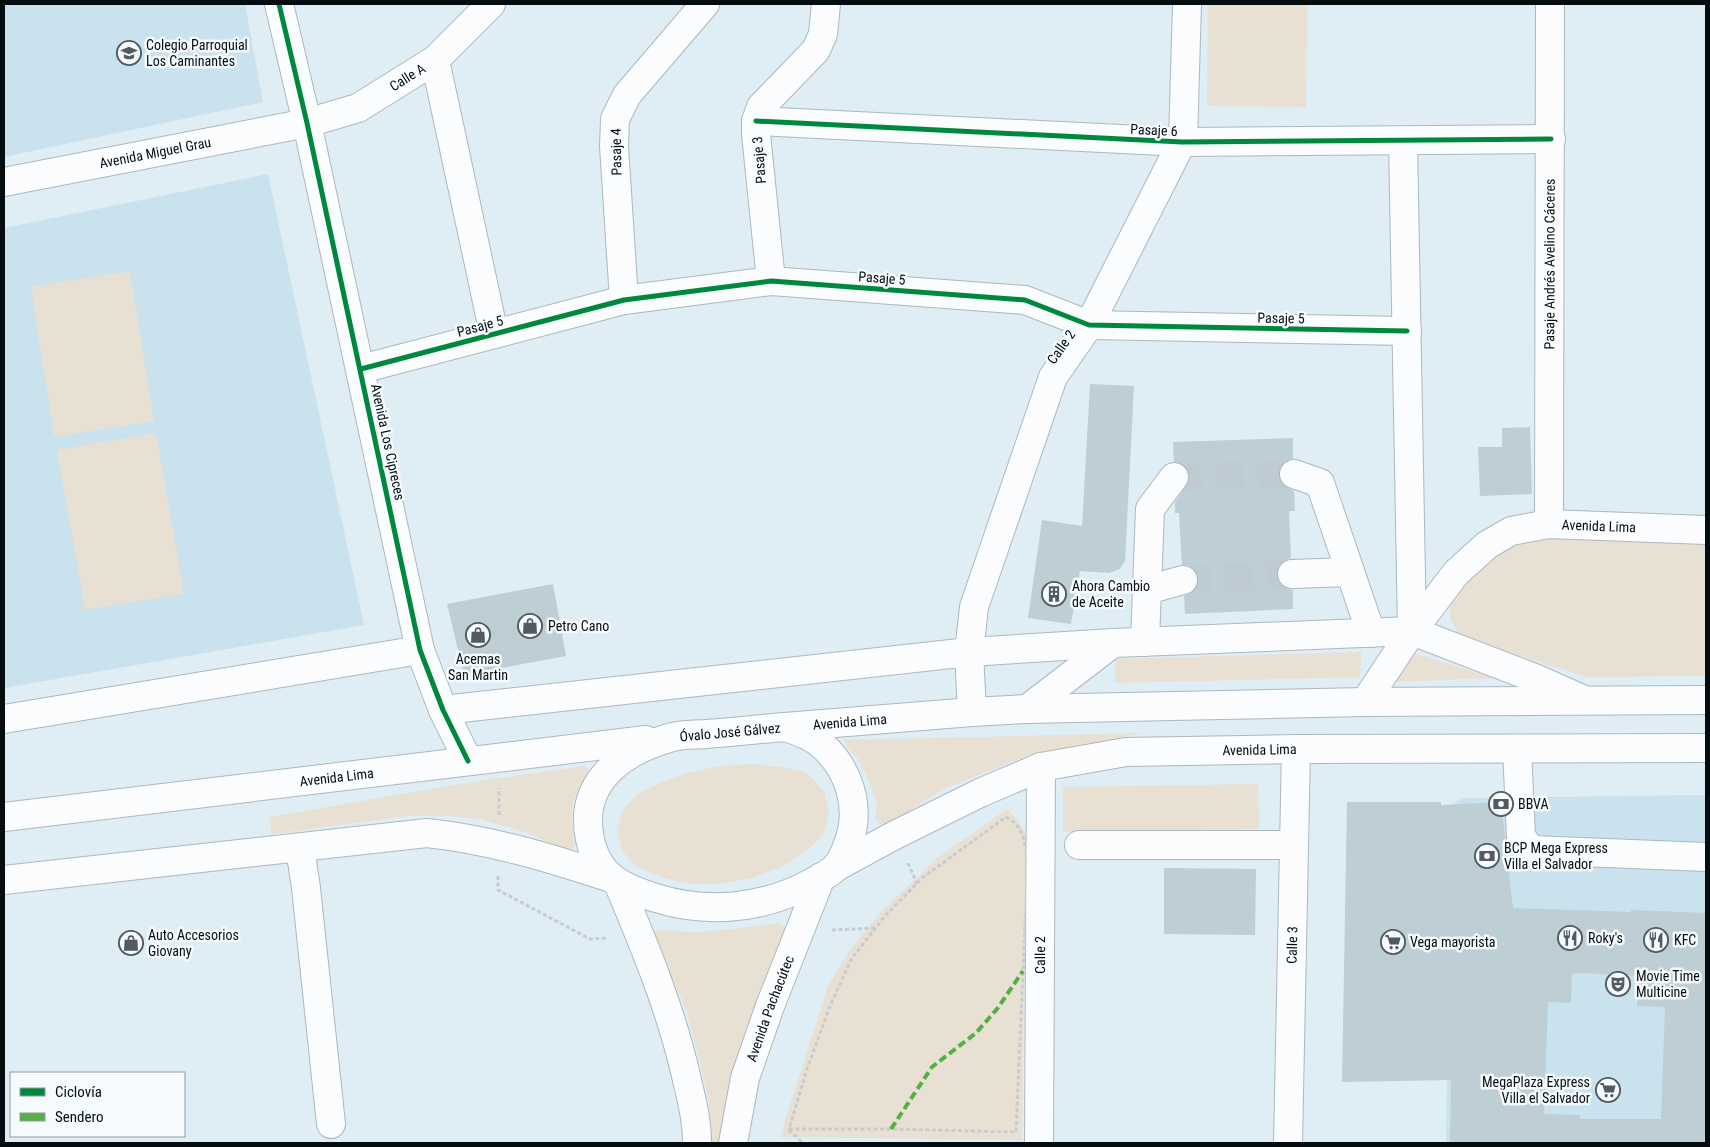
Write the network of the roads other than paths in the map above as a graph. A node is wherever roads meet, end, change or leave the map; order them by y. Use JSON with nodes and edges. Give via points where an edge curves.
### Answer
{"nodes":[{"id":1,"x":279,"y":4,"type":"edge"},
{"id":2,"x":491,"y":4,"type":"edge"},
{"id":3,"x":705,"y":4,"type":"edge"},
{"id":4,"x":826,"y":4,"type":"edge"},
{"id":5,"x":1187,"y":4,"type":"edge"},
{"id":6,"x":1550,"y":4,"type":"edge"},
{"id":7,"x":435,"y":60,"type":"junction"},
{"id":8,"x":756,"y":121,"type":"junction"},
{"id":9,"x":307,"y":123,"type":"junction"},
{"id":10,"x":1551,"y":139,"type":"junction"},
{"id":11,"x":1404,"y":141,"type":"junction"},
{"id":12,"x":1182,"y":142,"type":"junction"},
{"id":13,"x":4,"y":182,"type":"edge"},
{"id":14,"x":771,"y":281,"type":"junction"},
{"id":15,"x":624,"y":300,"type":"junction"},
{"id":16,"x":1089,"y":325,"type":"junction"},
{"id":17,"x":1407,"y":331,"type":"junction"},
{"id":18,"x":494,"y":334,"type":"junction"},
{"id":19,"x":361,"y":369,"type":"junction"},
{"id":20,"x":1294,"y":474,"type":"tunnel mouth"},
{"id":21,"x":1174,"y":477,"type":"dead end"},
{"id":22,"x":1549,"y":524,"type":"junction"},
{"id":23,"x":1706,"y":530,"type":"edge"},
{"id":24,"x":1350,"y":572,"type":"junction"},
{"id":25,"x":1292,"y":574,"type":"tunnel mouth"},
{"id":26,"x":1183,"y":580,"type":"tunnel mouth"},
{"id":27,"x":1146,"y":590,"type":"junction"},
{"id":28,"x":1412,"y":632,"type":"junction"},
{"id":29,"x":1371,"y":633,"type":"junction"},
{"id":30,"x":1145,"y":642,"type":"junction"},
{"id":31,"x":1113,"y":643,"type":"junction"},
{"id":32,"x":420,"y":650,"type":"junction"},
{"id":33,"x":969,"y":652,"type":"junction"},
{"id":34,"x":1582,"y":700,"type":"junction"},
{"id":35,"x":1706,"y":700,"type":"edge"},
{"id":36,"x":1365,"y":702,"type":"junction"},
{"id":37,"x":1027,"y":709,"type":"junction"},
{"id":38,"x":443,"y":710,"type":"junction"},
{"id":39,"x":972,"y":712,"type":"junction"},
{"id":40,"x":4,"y":719,"type":"edge"},
{"id":41,"x":785,"y":727,"type":"junction"},
{"id":42,"x":670,"y":737,"type":"junction"},
{"id":43,"x":1517,"y":748,"type":"junction"},
{"id":44,"x":1706,"y":748,"type":"edge"},
{"id":45,"x":1296,"y":749,"type":"junction"},
{"id":46,"x":468,"y":761,"type":"junction"},
{"id":47,"x":1041,"y":767,"type":"junction"},
{"id":48,"x":4,"y":817,"type":"edge"},
{"id":49,"x":1079,"y":845,"type":"dead end"},
{"id":50,"x":1294,"y":845,"type":"junction"},
{"id":51,"x":300,"y":848,"type":"junction"},
{"id":52,"x":1706,"y":857,"type":"edge"},
{"id":53,"x":828,"y":872,"type":"junction"},
{"id":54,"x":4,"y":880,"type":"edge"},
{"id":55,"x":613,"y":880,"type":"junction"},
{"id":56,"x":331,"y":1124,"type":"dead end"},
{"id":57,"x":697,"y":1143,"type":"edge"},
{"id":58,"x":734,"y":1143,"type":"edge"},
{"id":59,"x":1039,"y":1143,"type":"edge"},
{"id":60,"x":1288,"y":1143,"type":"edge"}],
"edges":[{"from":1,"to":9,"type":"street","name":"Avenida Los Cipreces"},
{"from":2,"to":7,"type":"street","name":"Calle A"},
{"from":3,"to":15,"type":"street","name":"Pasaje 4","via":[[627,95],[616,119],[614,146]]},
{"from":4,"to":8,"type":"street","name":"Pasaje 3","via":[[823,34],[816,50],[761,107]]},
{"from":5,"to":12,"type":"street","name":"Calle 2"},
{"from":6,"to":10,"type":"street","name":"Pasaje Andrés Avelino Cáceres"},
{"from":7,"to":9,"type":"street","name":"Calle A","via":[[358,108]]},
{"from":7,"to":18,"type":"street"},
{"from":8,"to":12,"type":"street","name":"Pasaje 6"},
{"from":8,"to":14,"type":"street","name":"Pasaje 3"},
{"from":9,"to":13,"type":"street","name":"Avenida Miguel Grau"},
{"from":9,"to":19,"type":"street","name":"Avenida Los Cipreces"},
{"from":10,"to":11,"type":"street","name":"Pasaje 6"},
{"from":10,"to":22,"type":"street","name":"Pasaje Andrés Avelino Cáceres"},
{"from":11,"to":12,"type":"street","name":"Pasaje 6"},
{"from":11,"to":17,"type":"street"},
{"from":12,"to":16,"type":"street","name":"Calle 2"},
{"from":14,"to":15,"type":"street","name":"Pasaje 5"},
{"from":14,"to":16,"type":"street","name":"Pasaje 5","via":[[1025,300]]},
{"from":15,"to":18,"type":"street","name":"Pasaje 5"},
{"from":16,"to":17,"type":"street","name":"Pasaje 5"},
{"from":16,"to":33,"type":"street","name":"Calle 2","via":[[1053,377],[974,607]]},
{"from":17,"to":28,"type":"street"},
{"from":18,"to":19,"type":"street","name":"Pasaje 5"},
{"from":19,"to":32,"type":"street","name":"Avenida Los Cipreces"},
{"from":20,"to":24,"type":"street","via":[[1320,483]]},
{"from":21,"to":27,"type":"street","via":[[1150,509]]},
{"from":22,"to":23,"type":"street","name":"Avenida Lima"},
{"from":22,"to":28,"type":"street","name":"Avenida Lima","via":[[1512,531],[1487,545],[1456,574]]},
{"from":24,"to":25,"type":"street"},
{"from":24,"to":29,"type":"street"},
{"from":26,"to":27,"type":"street"},
{"from":27,"to":30,"type":"street"},
{"from":28,"to":29,"type":"street"},
{"from":28,"to":34,"type":"street","via":[[1537,679]]},
{"from":28,"to":36,"type":"street","name":"Avenida Lima"},
{"from":29,"to":30,"type":"street"},
{"from":30,"to":31,"type":"street"},
{"from":31,"to":33,"type":"street"},
{"from":31,"to":37,"type":"street"},
{"from":32,"to":38,"type":"street","name":"Avenida Los Cipreces"},
{"from":32,"to":40,"type":"street"},
{"from":33,"to":38,"type":"street"},
{"from":33,"to":39,"type":"street","name":"Calle 2"},
{"from":34,"to":35,"type":"street","name":"Avenida Lima"},
{"from":34,"to":36,"type":"street","name":"Avenida Lima"},
{"from":36,"to":37,"type":"street","name":"Avenida Lima"},
{"from":37,"to":39,"type":"street","name":"Avenida Lima"},
{"from":38,"to":46,"type":"street","name":"Avenida Los Cipreces"},
{"from":39,"to":41,"type":"street","name":"Avenida Lima"},
{"from":41,"to":42,"type":"street","name":"Óvalo José Gálvez"},
{"from":41,"to":53,"type":"street","name":"Óvalo José Gálvez","via":[[821,744],[846,776],[852,795],[852,833],[846,851]]},
{"from":42,"to":46,"type":"street","name":"Avenida Lima"},
{"from":42,"to":55,"type":"street","name":"Óvalo José Gálvez","via":[[622,758],[599,782],[592,798],[588,815],[592,848],[598,863]]},
{"from":43,"to":44,"type":"street","name":"Avenida Lima"},
{"from":43,"to":45,"type":"street","name":"Avenida Lima"},
{"from":43,"to":52,"type":"street","via":[[1522,837],[1532,850]]},
{"from":45,"to":47,"type":"street","name":"Avenida Lima","via":[[1126,752]]},
{"from":45,"to":50,"type":"street","name":"Calle 3"},
{"from":46,"to":48,"type":"street","name":"Avenida Lima"},
{"from":47,"to":53,"type":"street","name":"Avenida Lima","via":[[980,792]]},
{"from":47,"to":59,"type":"street","name":"Calle 2"},
{"from":49,"to":50,"type":"street"},
{"from":50,"to":60,"type":"street","name":"Calle 3"},
{"from":51,"to":54,"type":"street"},
{"from":51,"to":55,"type":"street","via":[[427,833],[498,844]]},
{"from":51,"to":56,"type":"street"},
{"from":53,"to":55,"type":"street","via":[[777,898],[729,907],[700,908],[672,903],[644,895]]},
{"from":53,"to":58,"type":"street","name":"Avenida Pachacútec","via":[[770,1006],[745,1078]]},
{"from":55,"to":57,"type":"street","via":[[656,975],[682,1055],[697,1124]]}]}
